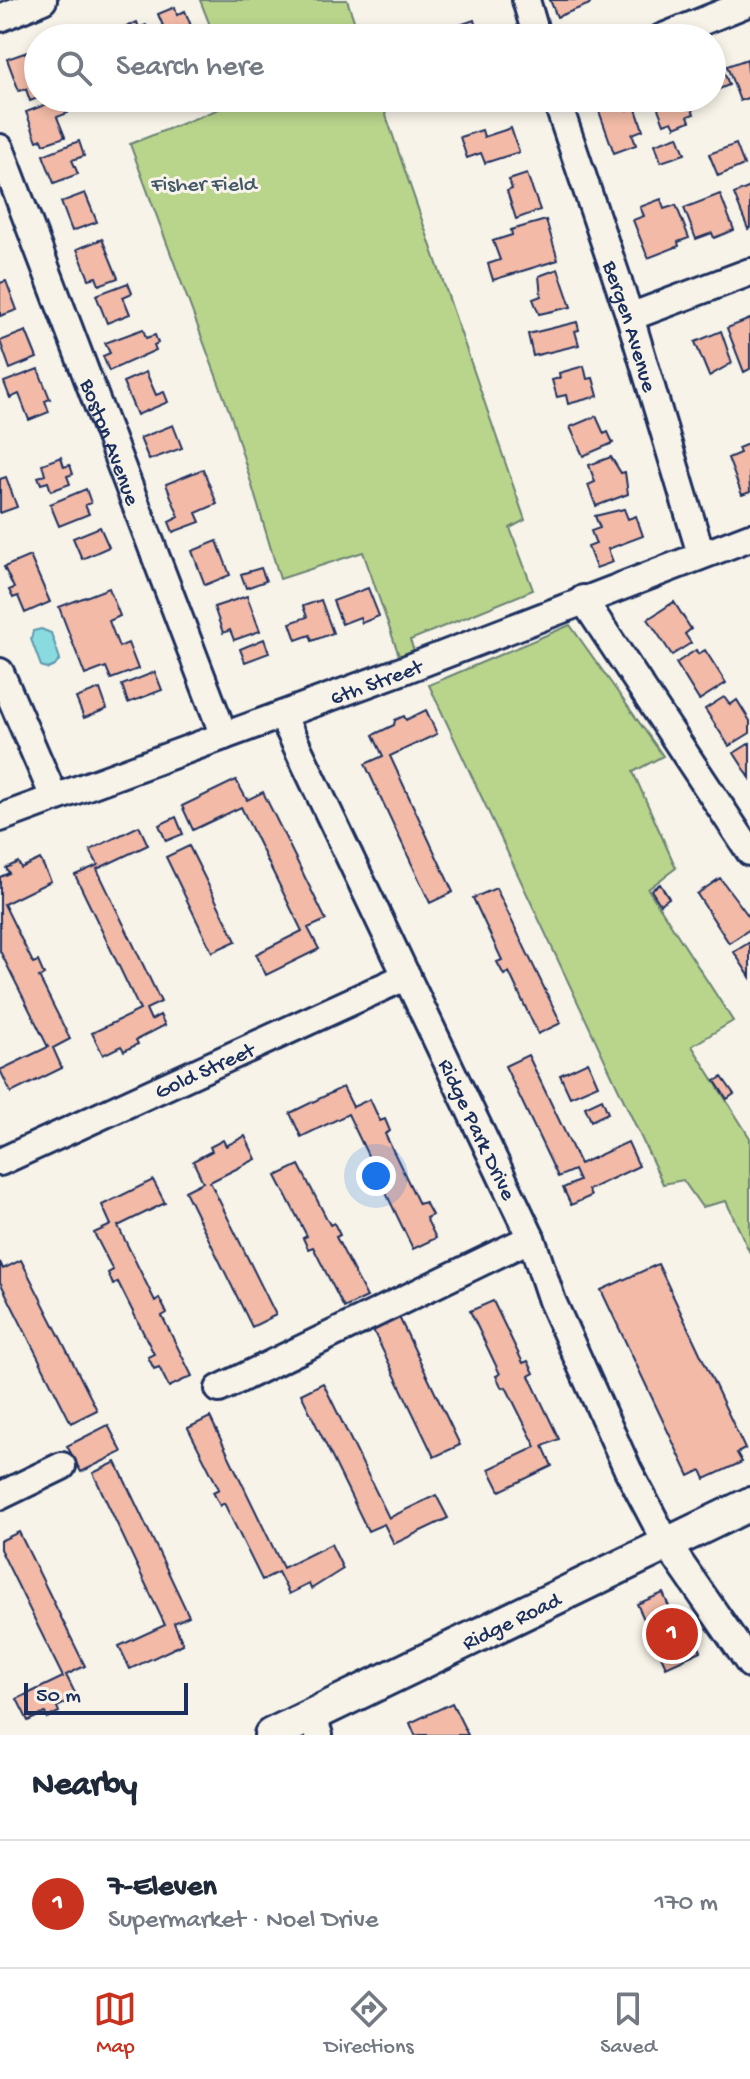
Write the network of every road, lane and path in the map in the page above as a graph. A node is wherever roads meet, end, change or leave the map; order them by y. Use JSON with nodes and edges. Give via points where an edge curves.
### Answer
{"nodes":[{"id":1,"x":43,"y":0,"type":"edge"},
{"id":2,"x":526,"y":0,"type":"edge"},
{"id":3,"x":750,"y":2,"type":"edge"},
{"id":4,"x":0,"y":18,"type":"edge"},
{"id":5,"x":533,"y":24,"type":"edge"},
{"id":6,"x":696,"y":24,"type":"edge"},
{"id":7,"x":561,"y":112,"type":"edge"},
{"id":8,"x":0,"y":148,"type":"edge"},
{"id":9,"x":750,"y":272,"type":"edge"},
{"id":10,"x":630,"y":317,"type":"junction"},
{"id":11,"x":750,"y":537,"type":"edge"},
{"id":12,"x":701,"y":554,"type":"junction"},
{"id":13,"x":583,"y":599,"type":"junction"},
{"id":14,"x":0,"y":672,"type":"edge"},
{"id":15,"x":282,"y":715,"type":"junction"},
{"id":16,"x":224,"y":736,"type":"junction"},
{"id":17,"x":54,"y":797,"type":"junction"},
{"id":18,"x":0,"y":818,"type":"edge"},
{"id":19,"x":750,"y":852,"type":"edge"},
{"id":20,"x":407,"y":976,"type":"junction"},
{"id":21,"x":0,"y":1162,"type":"edge"},
{"id":22,"x":531,"y":1238,"type":"junction"},
{"id":23,"x":219,"y":1389,"type":"dead end"},
{"id":24,"x":62,"y":1466,"type":"dead end"},
{"id":25,"x":0,"y":1496,"type":"edge"},
{"id":26,"x":750,"y":1504,"type":"edge"},
{"id":27,"x":667,"y":1544,"type":"junction"},
{"id":28,"x":750,"y":1664,"type":"edge"},
{"id":29,"x":316,"y":1725,"type":"edge"},
{"id":30,"x":271,"y":1735,"type":"edge"}],
"edges":[{"from":1,"to":4,"type":"street"},
{"from":2,"to":5,"type":"street"},
{"from":3,"to":6,"type":"street"},
{"from":7,"to":10,"type":"street","name":"Bergen Avenue"},
{"from":8,"to":16,"type":"street","name":"Boston Avenue"},
{"from":9,"to":10,"type":"street"},
{"from":10,"to":12,"type":"street","name":"Bergen Avenue"},
{"from":11,"to":12,"type":"street","name":"6th Street"},
{"from":12,"to":13,"type":"street","name":"6th Street"},
{"from":13,"to":15,"type":"street","name":"6th Street"},
{"from":13,"to":19,"type":"street"},
{"from":14,"to":17,"type":"street"},
{"from":15,"to":16,"type":"street","name":"6th Street"},
{"from":15,"to":20,"type":"street","name":"Ridge Park Drive"},
{"from":16,"to":17,"type":"street","name":"6th Street"},
{"from":17,"to":18,"type":"street","name":"6th Street"},
{"from":20,"to":21,"type":"street","name":"Gold Street"},
{"from":20,"to":22,"type":"street","name":"Ridge Park Drive"},
{"from":22,"to":23,"type":"street"},
{"from":22,"to":27,"type":"street","name":"Ridge Park Drive","via":[[552,1301]]},
{"from":24,"to":25,"type":"street"},
{"from":26,"to":27,"type":"main road","name":"Ridge Road"},
{"from":27,"to":28,"type":"street","name":"Ridge Park Drive"},
{"from":27,"to":29,"type":"main road","name":"Ridge Road"},
{"from":29,"to":30,"type":"main road","name":"Ridge Road"}]}
